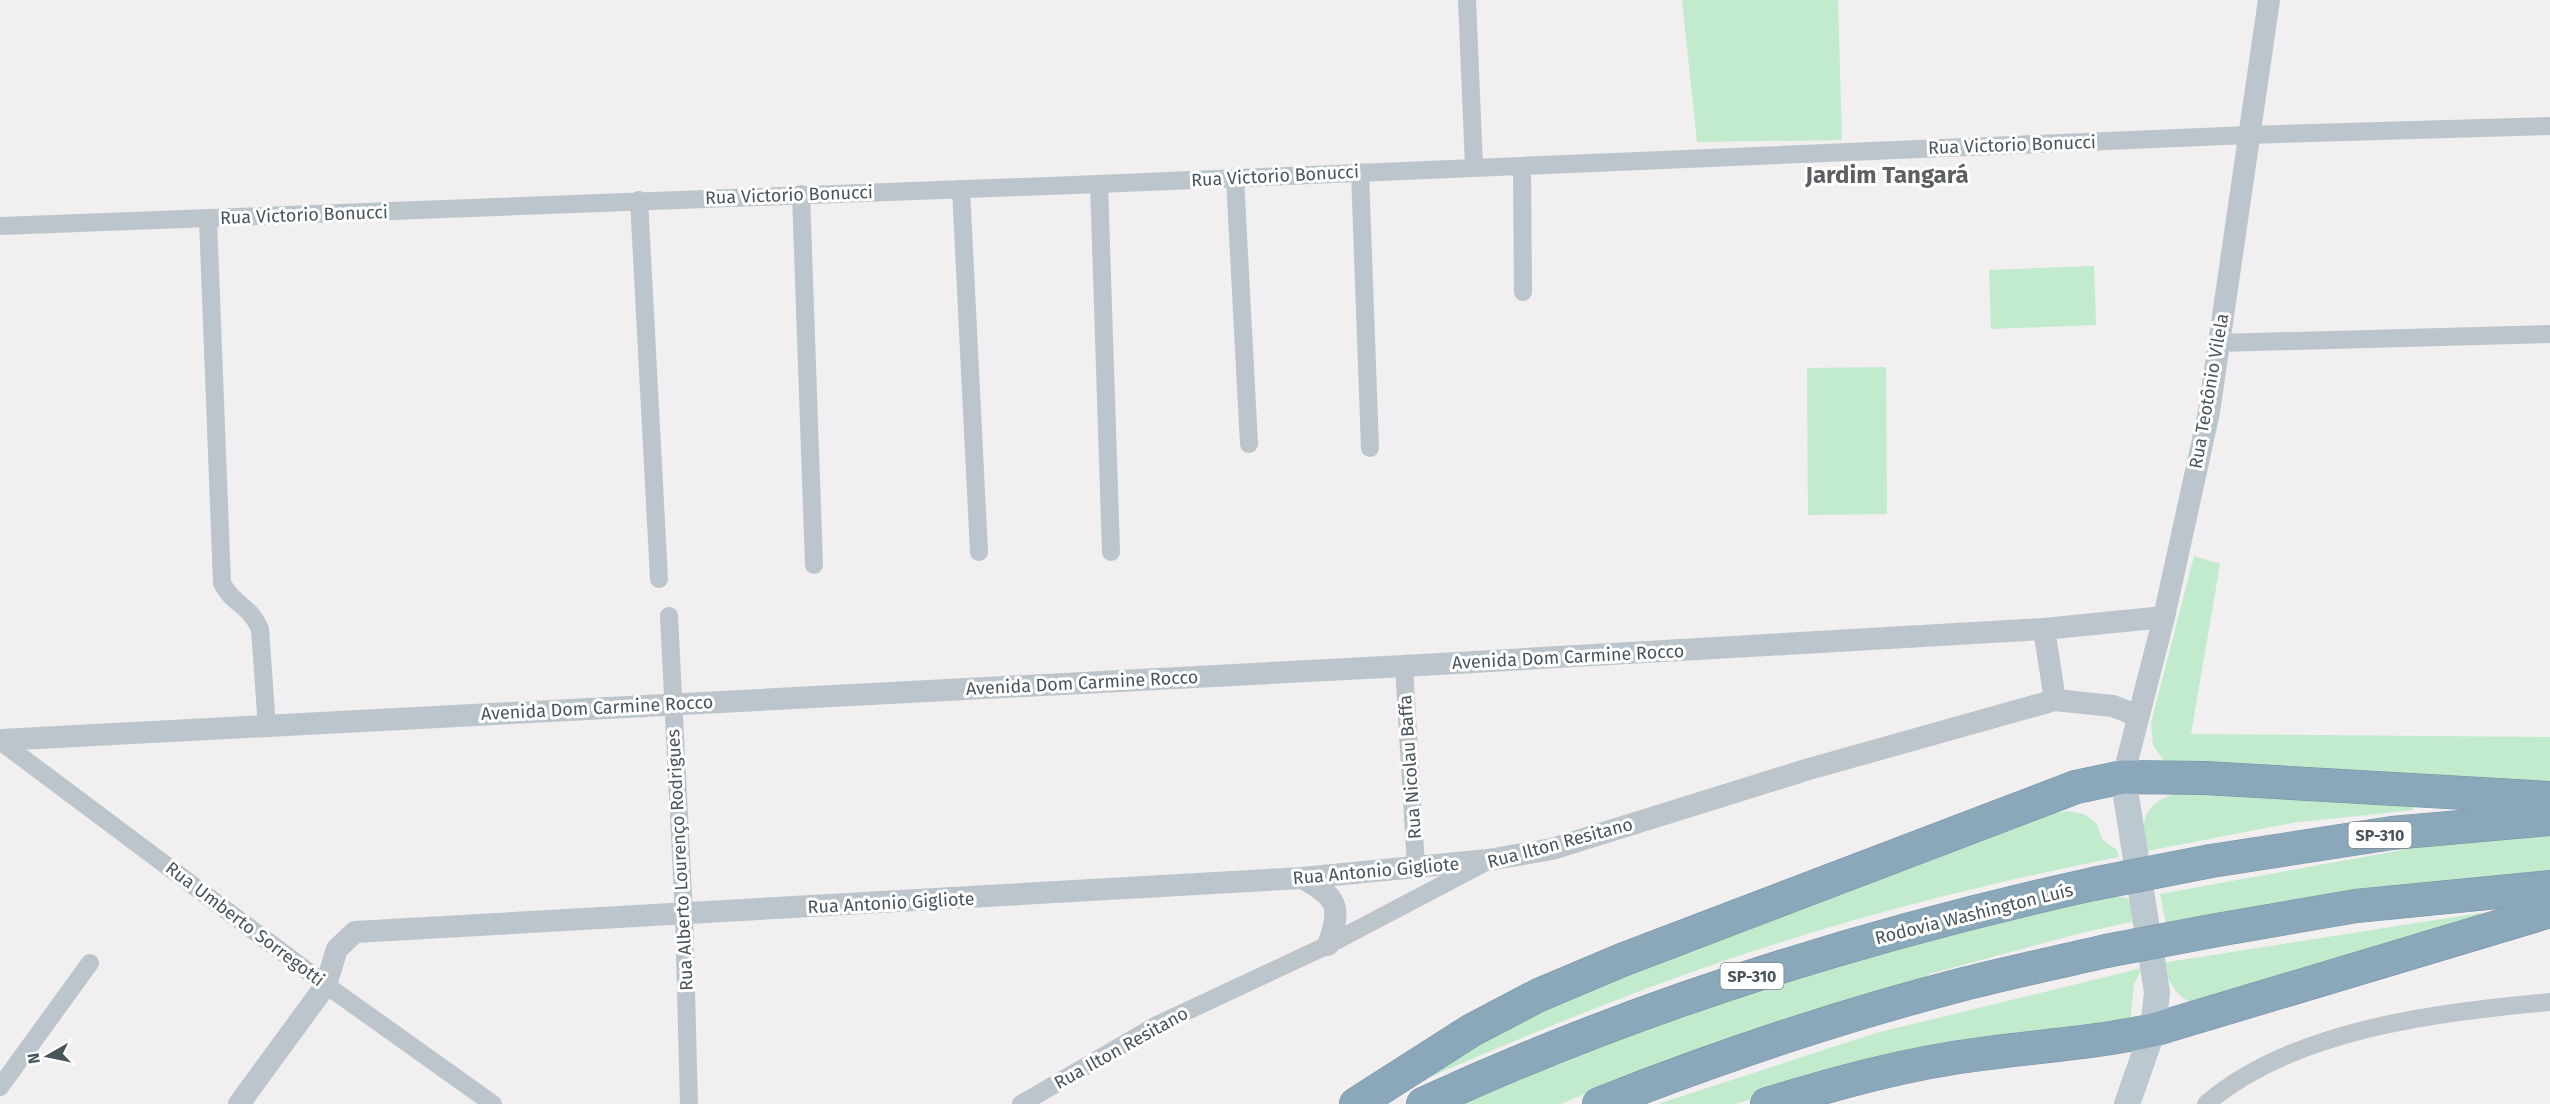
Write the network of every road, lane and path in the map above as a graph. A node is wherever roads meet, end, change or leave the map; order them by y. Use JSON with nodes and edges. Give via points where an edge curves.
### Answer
{"nodes":[{"id":1,"x":1467,"y":0,"type":"edge"},
{"id":2,"x":2270,"y":0,"type":"edge"},
{"id":3,"x":2550,"y":126,"type":"edge"},
{"id":4,"x":2248,"y":135,"type":"junction"},
{"id":5,"x":1474,"y":166,"type":"junction"},
{"id":6,"x":1522,"y":166,"type":"junction"},
{"id":7,"x":1360,"y":172,"type":"junction"},
{"id":8,"x":1235,"y":178,"type":"junction"},
{"id":9,"x":1100,"y":184,"type":"junction"},
{"id":10,"x":961,"y":189,"type":"junction"},
{"id":11,"x":801,"y":194,"type":"junction"},
{"id":12,"x":639,"y":200,"type":"junction"},
{"id":13,"x":208,"y":219,"type":"junction"},
{"id":14,"x":0,"y":226,"type":"edge"},
{"id":15,"x":1523,"y":292,"type":"dead end"},
{"id":16,"x":2550,"y":334,"type":"edge"},
{"id":17,"x":2218,"y":343,"type":"junction"},
{"id":18,"x":1249,"y":444,"type":"dead end"},
{"id":19,"x":1370,"y":448,"type":"dead end"},
{"id":20,"x":980,"y":552,"type":"dead end"},
{"id":21,"x":1111,"y":552,"type":"dead end"},
{"id":22,"x":814,"y":565,"type":"dead end"},
{"id":23,"x":659,"y":579,"type":"dead end"},
{"id":24,"x":669,"y":616,"type":"dead end"},
{"id":25,"x":2164,"y":617,"type":"junction"},
{"id":26,"x":2044,"y":629,"type":"junction"},
{"id":27,"x":1404,"y":666,"type":"junction"},
{"id":28,"x":2055,"y":700,"type":"junction"},
{"id":29,"x":672,"y":704,"type":"junction"},
{"id":30,"x":2138,"y":716,"type":"junction"},
{"id":31,"x":267,"y":728,"type":"junction"},
{"id":32,"x":0,"y":741,"type":"edge"},
{"id":33,"x":2123,"y":777,"type":"junction"},
{"id":34,"x":2550,"y":798,"type":"edge"},
{"id":35,"x":2550,"y":819,"type":"edge"},
{"id":36,"x":1488,"y":860,"type":"junction"},
{"id":37,"x":1416,"y":867,"type":"junction"},
{"id":38,"x":1302,"y":878,"type":"junction"},
{"id":39,"x":2550,"y":887,"type":"edge"},
{"id":40,"x":2550,"y":911,"type":"edge"},
{"id":41,"x":684,"y":916,"type":"junction"},
{"id":42,"x":1328,"y":945,"type":"junction"},
{"id":43,"x":90,"y":963,"type":"dead end"},
{"id":44,"x":326,"y":985,"type":"junction"},
{"id":45,"x":2550,"y":1002,"type":"edge"},
{"id":46,"x":2153,"y":1030,"type":"junction"},
{"id":47,"x":0,"y":1087,"type":"edge"},
{"id":48,"x":239,"y":1104,"type":"edge"},
{"id":49,"x":493,"y":1104,"type":"edge"},
{"id":50,"x":690,"y":1104,"type":"edge"},
{"id":51,"x":1021,"y":1104,"type":"edge"},
{"id":52,"x":1356,"y":1104,"type":"edge"},
{"id":53,"x":1423,"y":1104,"type":"edge"},
{"id":54,"x":1599,"y":1104,"type":"edge"},
{"id":55,"x":1767,"y":1104,"type":"edge"},
{"id":56,"x":2127,"y":1104,"type":"edge"},
{"id":57,"x":2206,"y":1104,"type":"edge"}],
"edges":[{"from":1,"to":5,"type":"street"},
{"from":2,"to":4,"type":"street","name":"Rua Teotônio Vilela"},
{"from":3,"to":4,"type":"street","name":"Rua Victorio Bonucci"},
{"from":4,"to":6,"type":"street","name":"Rua Victorio Bonucci"},
{"from":4,"to":17,"type":"street","name":"Rua Teotônio Vilela"},
{"from":5,"to":6,"type":"street","name":"Rua Victorio Bonucci"},
{"from":5,"to":7,"type":"street","name":"Rua Victorio Bonucci"},
{"from":6,"to":15,"type":"street"},
{"from":7,"to":8,"type":"street","name":"Rua Victorio Bonucci"},
{"from":7,"to":19,"type":"street"},
{"from":8,"to":9,"type":"street","name":"Rua Victorio Bonucci"},
{"from":8,"to":18,"type":"street"},
{"from":9,"to":10,"type":"street","name":"Rua Victorio Bonucci"},
{"from":9,"to":21,"type":"street"},
{"from":10,"to":11,"type":"street","name":"Rua Victorio Bonucci"},
{"from":10,"to":20,"type":"street"},
{"from":11,"to":12,"type":"street","name":"Rua Victorio Bonucci"},
{"from":11,"to":22,"type":"street"},
{"from":12,"to":13,"type":"street","name":"Rua Victorio Bonucci"},
{"from":12,"to":23,"type":"street"},
{"from":13,"to":14,"type":"street","name":"Rua Victorio Bonucci"},
{"from":13,"to":31,"type":"street","via":[[222,583],[228,595],[254,614],[260,629]]},
{"from":16,"to":17,"type":"street"},
{"from":17,"to":25,"type":"street","name":"Rua Teotônio Vilela","via":[[2209,412]]},
{"from":24,"to":29,"type":"street","name":"Rua Alberto Lourenço Rodrigues"},
{"from":25,"to":26,"type":"street","name":"Avenida Dom Carmine Rocco"},
{"from":25,"to":30,"type":"street","name":"Rua Teotônio Vilela"},
{"from":26,"to":27,"type":"street","name":"Avenida Dom Carmine Rocco"},
{"from":26,"to":28,"type":"street"},
{"from":27,"to":29,"type":"street","name":"Avenida Dom Carmine Rocco"},
{"from":27,"to":37,"type":"street","name":"Rua Nicolau Baffa"},
{"from":28,"to":30,"type":"street","name":"Rua Ilton Resitano","via":[[2113,706]]},
{"from":28,"to":36,"type":"street","name":"Rua Ilton Resitano","via":[[1809,769],[1552,849]]},
{"from":29,"to":31,"type":"street","name":"Avenida Dom Carmine Rocco"},
{"from":29,"to":41,"type":"street","name":"Rua Alberto Lourenço Rodrigues"},
{"from":30,"to":33,"type":"street","name":"Rua Teotônio Vilela"},
{"from":31,"to":32,"type":"street","name":"Avenida Dom Carmine Rocco"},
{"from":32,"to":44,"type":"street","name":"Rua Umberto Sorregotti"},
{"from":33,"to":34,"type":"highway","via":[[2205,778]]},
{"from":33,"to":46,"type":"main road","via":[[2157,992]]},
{"from":33,"to":52,"type":"highway","via":[[2076,787],[1549,991],[1472,1030]]},
{"from":35,"to":53,"type":"highway","name":"Rodovia Washington Luís","number":"SP-310","bridge":true,"via":[[2392,833],[2211,861],[1994,906],[1791,963],[1586,1034]]},
{"from":36,"to":37,"type":"street","name":"Rua Antonio Gigliote"},
{"from":36,"to":42,"type":"street","name":"Rua Ilton Resitano"},
{"from":37,"to":38,"type":"street","name":"Rua Antonio Gigliote"},
{"from":38,"to":41,"type":"street","name":"Rua Antonio Gigliote"},
{"from":38,"to":42,"type":"street","via":[[1333,900],[1336,922]]},
{"from":39,"to":54,"type":"highway","bridge":true,"via":[[2356,906],[2106,951],[1863,1012]]},
{"from":40,"to":46,"type":"highway"},
{"from":41,"to":44,"type":"street","name":"Rua Antonio Gigliote","via":[[355,932],[337,949]]},
{"from":41,"to":50,"type":"street","name":"Rua Alberto Lourenço Rodrigues"},
{"from":42,"to":51,"type":"street","name":"Rua Ilton Resitano","via":[[1155,1026]]},
{"from":43,"to":47,"type":"street"},
{"from":44,"to":48,"type":"street","name":"Rua Antonio Gigliote"},
{"from":44,"to":49,"type":"street","name":"Rua Umberto Sorregotti"},
{"from":45,"to":57,"type":"street","via":[[2398,1020],[2288,1055],[2227,1085]]},
{"from":46,"to":55,"type":"highway","via":[[1902,1067]]},
{"from":46,"to":56,"type":"main road"}]}
